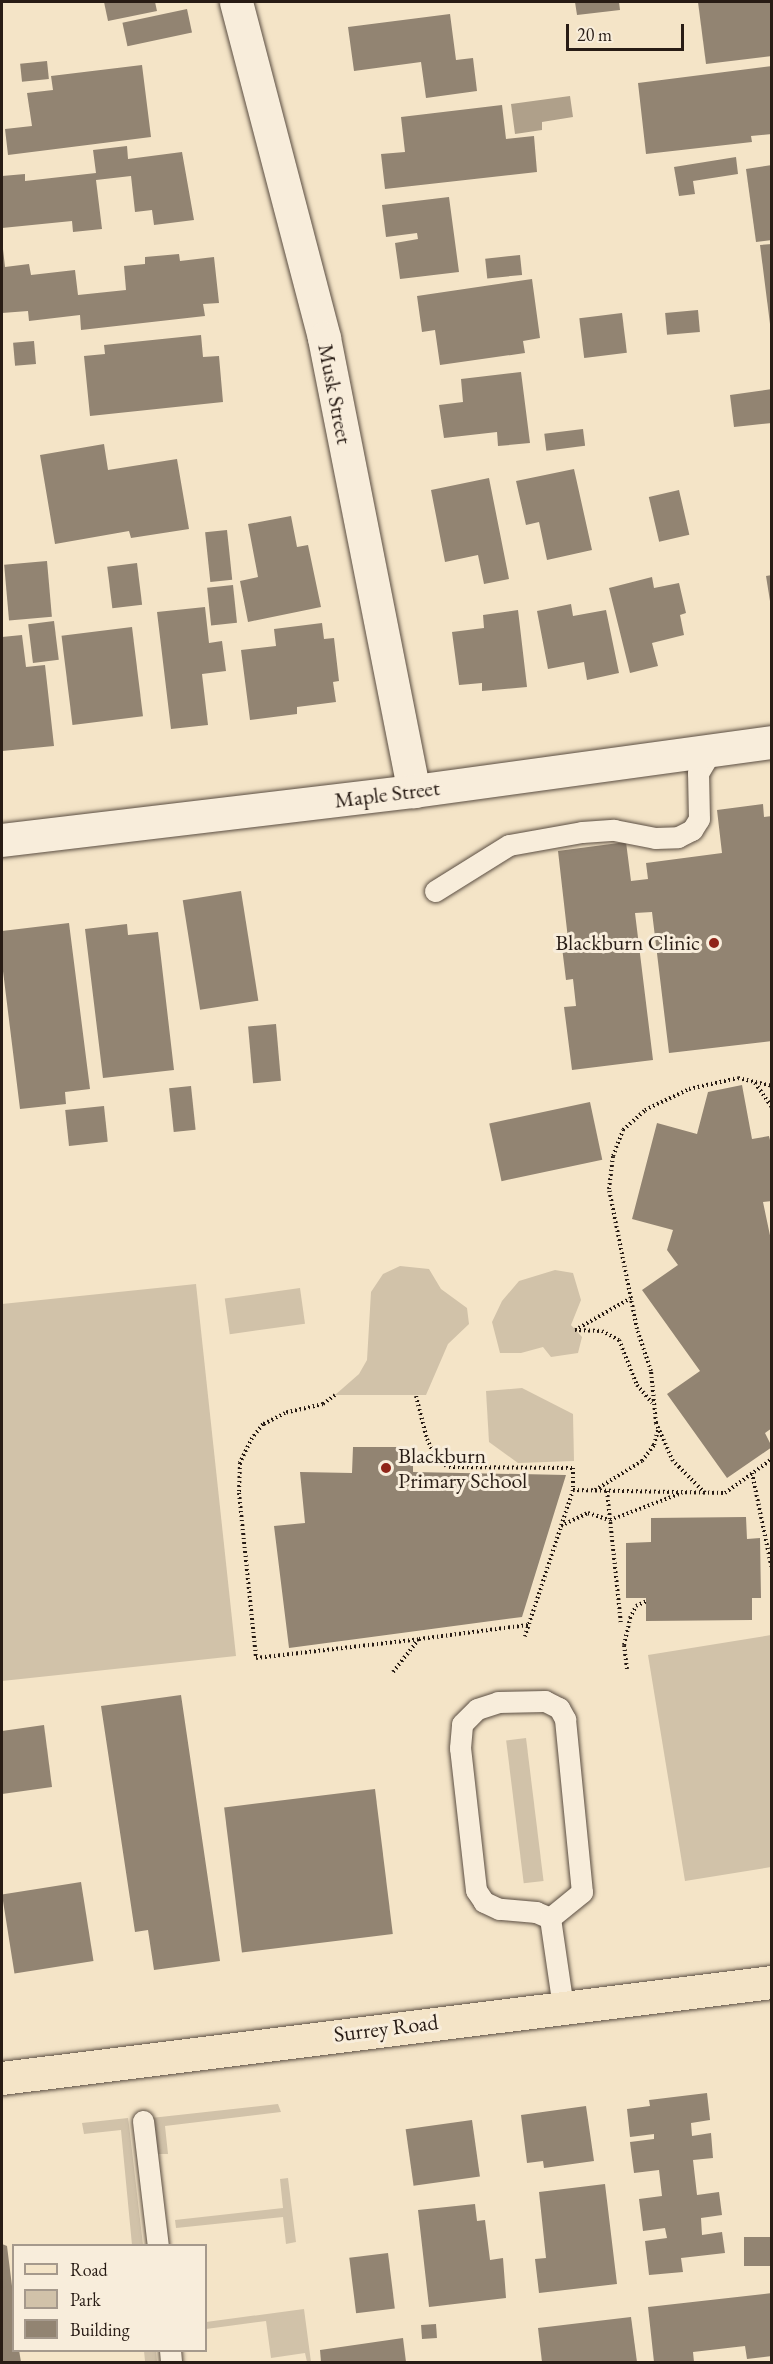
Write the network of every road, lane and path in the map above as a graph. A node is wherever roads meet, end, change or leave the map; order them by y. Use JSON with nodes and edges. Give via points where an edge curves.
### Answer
{"nodes":[{"id":1,"x":236,"y":2,"type":"edge"},
{"id":2,"x":771,"y":742,"type":"edge"},
{"id":3,"x":711,"y":750,"type":"junction"},
{"id":4,"x":414,"y":791,"type":"junction"},
{"id":5,"x":2,"y":840,"type":"edge"},
{"id":6,"x":435,"y":891,"type":"dead end"},
{"id":7,"x":755,"y":1082,"type":"junction"},
{"id":8,"x":771,"y":1086,"type":"edge"},
{"id":9,"x":771,"y":1107,"type":"edge"},
{"id":10,"x":631,"y":1298,"type":"junction"},
{"id":11,"x":335,"y":1395,"type":"dead end"},
{"id":12,"x":416,"y":1396,"type":"dead end"},
{"id":13,"x":652,"y":1403,"type":"junction"},
{"id":14,"x":658,"y":1429,"type":"junction"},
{"id":15,"x":771,"y":1459,"type":"edge"},
{"id":16,"x":752,"y":1473,"type":"junction"},
{"id":17,"x":573,"y":1490,"type":"junction"},
{"id":18,"x":595,"y":1490,"type":"junction"},
{"id":19,"x":607,"y":1491,"type":"junction"},
{"id":20,"x":686,"y":1492,"type":"junction"},
{"id":21,"x":705,"y":1493,"type":"junction"},
{"id":22,"x":610,"y":1520,"type":"junction"},
{"id":23,"x":560,"y":1527,"type":"junction"},
{"id":24,"x":771,"y":1570,"type":"edge"},
{"id":25,"x":646,"y":1601,"type":"dead end"},
{"id":26,"x":621,"y":1623,"type":"dead end"},
{"id":27,"x":528,"y":1625,"type":"junction"},
{"id":28,"x":525,"y":1636,"type":"dead end"},
{"id":29,"x":419,"y":1639,"type":"junction"},
{"id":30,"x":627,"y":1669,"type":"dead end"},
{"id":31,"x":393,"y":1672,"type":"dead end"},
{"id":32,"x":550,"y":1918,"type":"junction"},
{"id":33,"x":771,"y":1982,"type":"edge"},
{"id":34,"x":563,"y":2007,"type":"junction"},
{"id":35,"x":2,"y":2078,"type":"edge"},
{"id":36,"x":143,"y":2121,"type":"dead end"},
{"id":37,"x":158,"y":2244,"type":"edge"}],
"edges":[{"from":1,"to":4,"type":"street","name":"Musk Street","via":[[324,338]]},
{"from":2,"to":3,"type":"street","name":"Maple Street"},
{"from":3,"to":4,"type":"street","name":"Maple Street"},
{"from":3,"to":6,"type":"lane","via":[[698,773],[699,819],[692,830],[678,837],[655,838],[614,830],[582,832],[509,845]]},
{"from":4,"to":5,"type":"street","name":"Maple Street"},
{"from":7,"to":8,"type":"path"},
{"from":7,"to":9,"type":"path"},
{"from":7,"to":10,"type":"path","via":[[738,1078],[689,1089],[645,1110],[623,1130],[613,1156],[609,1190]]},
{"from":10,"to":13,"type":"path","via":[[651,1371]]},
{"from":10,"to":13,"type":"path","via":[[575,1330],[602,1331],[619,1340],[637,1385]]},
{"from":11,"to":29,"type":"path","via":[[323,1404],[285,1413],[263,1424],[240,1463],[239,1493],[256,1658]]},
{"from":12,"to":17,"type":"path","via":[[437,1461],[449,1467],[573,1468]]},
{"from":13,"to":14,"type":"path"},
{"from":14,"to":18,"type":"path","via":[[654,1445],[642,1461]]},
{"from":14,"to":21,"type":"path","via":[[673,1461]]},
{"from":15,"to":16,"type":"path"},
{"from":16,"to":21,"type":"path","via":[[724,1493]]},
{"from":16,"to":24,"type":"path"},
{"from":17,"to":18,"type":"path"},
{"from":17,"to":23,"type":"path"},
{"from":18,"to":19,"type":"path"},
{"from":19,"to":20,"type":"path"},
{"from":19,"to":22,"type":"path"},
{"from":20,"to":21,"type":"path"},
{"from":20,"to":22,"type":"path"},
{"from":22,"to":23,"type":"path","via":[[588,1513]]},
{"from":22,"to":26,"type":"path"},
{"from":23,"to":27,"type":"path"},
{"from":25,"to":30,"type":"path","via":[[636,1606],[630,1618],[624,1646]]},
{"from":27,"to":28,"type":"path"},
{"from":27,"to":29,"type":"path"},
{"from":29,"to":31,"type":"path"},
{"from":32,"to":32,"type":"lane","via":[[582,1892],[565,1719],[559,1708],[544,1701],[498,1702],[477,1709],[462,1724],[460,1748],[472,1870],[484,1902],[499,1909],[536,1912]]},
{"from":32,"to":34,"type":"lane"},
{"from":33,"to":34,"type":"main road","name":"Surrey Road"},
{"from":34,"to":35,"type":"main road","name":"Surrey Road"},
{"from":36,"to":37,"type":"lane"}]}
